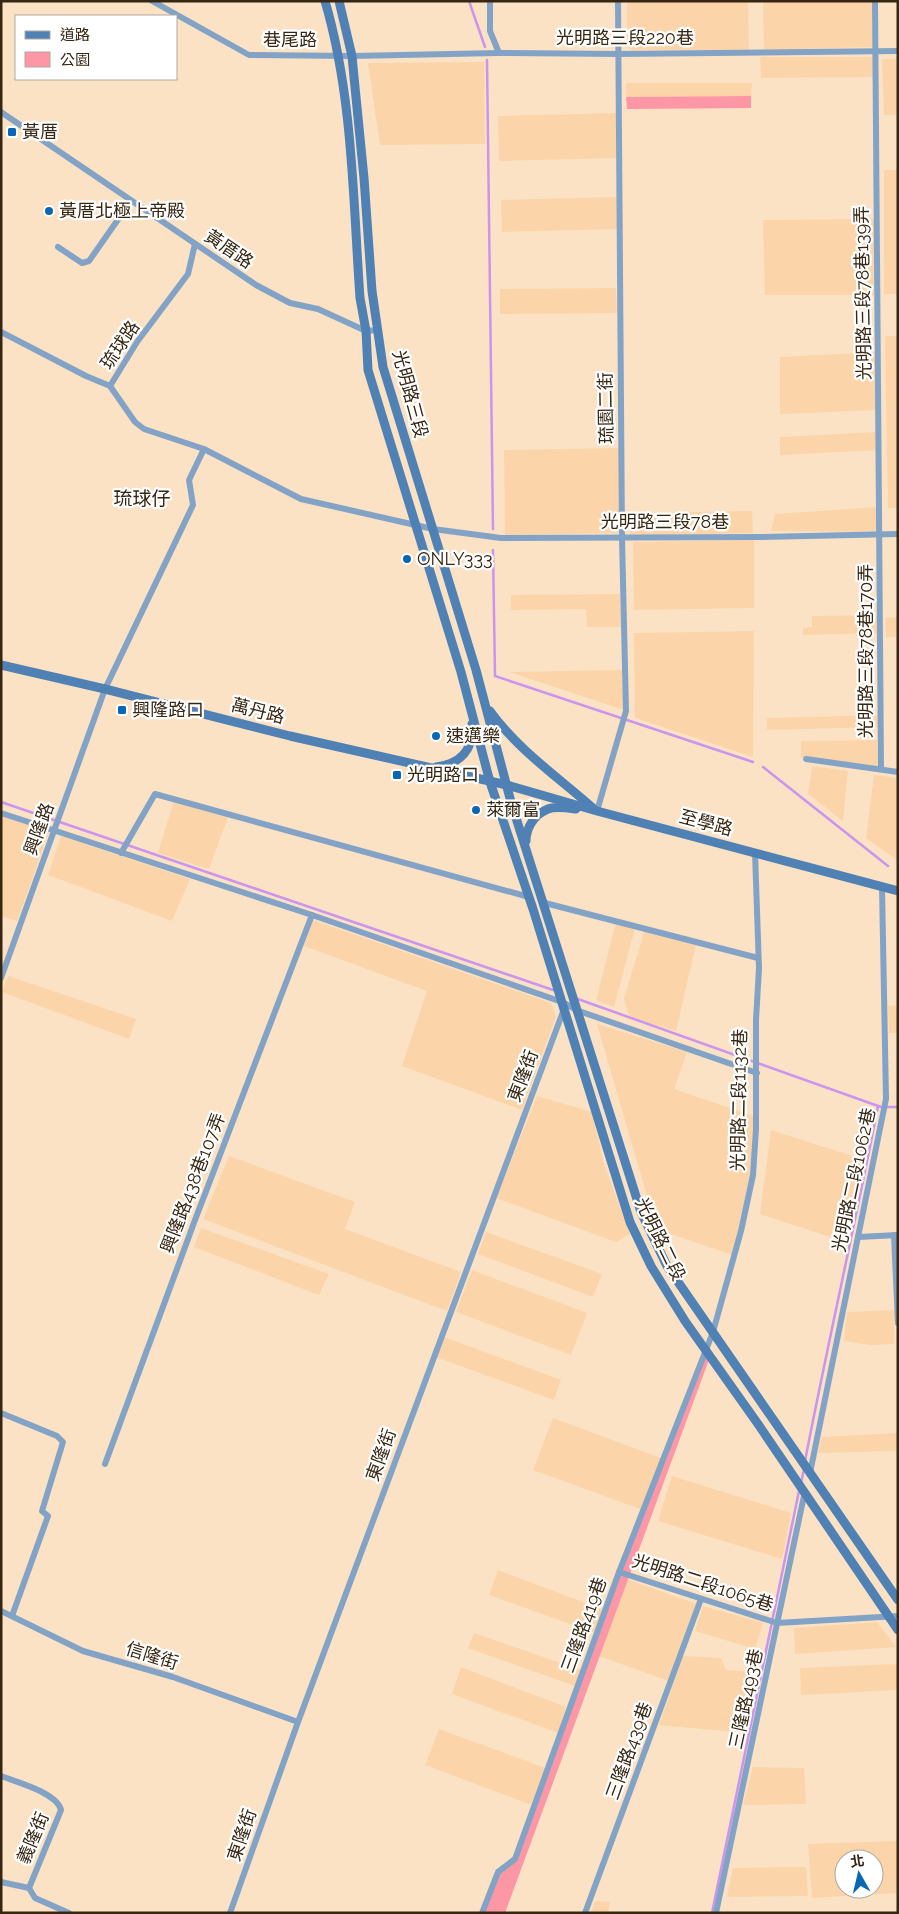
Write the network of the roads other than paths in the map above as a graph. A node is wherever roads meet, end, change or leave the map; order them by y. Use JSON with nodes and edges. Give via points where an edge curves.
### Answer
{"nodes":[{"id":1,"x":152,"y":1,"type":"edge"},
{"id":2,"x":325,"y":1,"type":"edge"},
{"id":3,"x":339,"y":1,"type":"edge"},
{"id":4,"x":490,"y":1,"type":"edge"},
{"id":5,"x":618,"y":1,"type":"edge"},
{"id":6,"x":875,"y":1,"type":"edge"},
{"id":7,"x":177,"y":15,"type":"edge"},
{"id":8,"x":178,"y":15,"type":"edge"},
{"id":9,"x":875,"y":51,"type":"junction"},
{"id":10,"x":499,"y":52,"type":"junction"},
{"id":11,"x":898,"y":52,"type":"edge"},
{"id":12,"x":618,"y":54,"type":"junction"},
{"id":13,"x":339,"y":55,"type":"junction"},
{"id":14,"x":352,"y":56,"type":"junction"},
{"id":15,"x":1,"y":112,"type":"edge"},
{"id":16,"x":131,"y":201,"type":"junction"},
{"id":17,"x":195,"y":244,"type":"junction"},
{"id":18,"x":58,"y":247,"type":"dead end"},
{"id":19,"x":378,"y":330,"type":"junction"},
{"id":20,"x":366,"y":331,"type":"junction"},
{"id":21,"x":1,"y":332,"type":"edge"},
{"id":22,"x":110,"y":386,"type":"junction"},
{"id":23,"x":204,"y":449,"type":"junction"},
{"id":24,"x":415,"y":525,"type":"junction"},
{"id":25,"x":433,"y":529,"type":"junction"},
{"id":26,"x":881,"y":534,"type":"junction"},
{"id":27,"x":898,"y":534,"type":"edge"},
{"id":28,"x":622,"y":538,"type":"junction"},
{"id":29,"x":1,"y":665,"type":"edge"},
{"id":30,"x":105,"y":689,"type":"junction"},
{"id":31,"x":485,"y":705,"type":"junction"},
{"id":32,"x":472,"y":712,"type":"junction"},
{"id":33,"x":806,"y":759,"type":"dead end"},
{"id":34,"x":428,"y":767,"type":"junction"},
{"id":35,"x":881,"y":769,"type":"junction"},
{"id":36,"x":898,"y":772,"type":"edge"},
{"id":37,"x":490,"y":782,"type":"junction"},
{"id":38,"x":507,"y":785,"type":"junction"},
{"id":39,"x":596,"y":811,"type":"junction"},
{"id":40,"x":1,"y":813,"type":"edge"},
{"id":41,"x":57,"y":825,"type":"junction"},
{"id":42,"x":526,"y":845,"type":"junction"},
{"id":43,"x":124,"y":848,"type":"junction"},
{"id":44,"x":755,"y":853,"type":"junction"},
{"id":45,"x":882,"y":887,"type":"junction"},
{"id":46,"x":898,"y":891,"type":"edge"},
{"id":47,"x":529,"y":897,"type":"junction"},
{"id":48,"x":545,"y":903,"type":"junction"},
{"id":49,"x":312,"y":915,"type":"junction"},
{"id":50,"x":758,"y":958,"type":"junction"},
{"id":51,"x":1,"y":978,"type":"edge"},
{"id":52,"x":569,"y":1007,"type":"junction"},
{"id":53,"x":757,"y":1073,"type":"junction"},
{"id":54,"x":896,"y":1235,"type":"edge"},
{"id":55,"x":858,"y":1237,"type":"junction"},
{"id":56,"x":898,"y":1323,"type":"edge"},
{"id":57,"x":713,"y":1332,"type":"junction"},
{"id":58,"x":707,"y":1346,"type":"junction"},
{"id":59,"x":1,"y":1413,"type":"edge"},
{"id":60,"x":105,"y":1464,"type":"dead end"},
{"id":61,"x":810,"y":1474,"type":"junction"},
{"id":62,"x":805,"y":1491,"type":"junction"},
{"id":63,"x":619,"y":1572,"type":"junction"},
{"id":64,"x":701,"y":1599,"type":"junction"},
{"id":65,"x":898,"y":1600,"type":"edge"},
{"id":66,"x":1,"y":1611,"type":"edge"},
{"id":67,"x":12,"y":1616,"type":"junction"},
{"id":68,"x":893,"y":1616,"type":"edge"},
{"id":69,"x":774,"y":1622,"type":"junction"},
{"id":70,"x":898,"y":1630,"type":"edge"},
{"id":71,"x":298,"y":1722,"type":"junction"},
{"id":72,"x":1,"y":1776,"type":"edge"},
{"id":73,"x":1,"y":1882,"type":"edge"},
{"id":74,"x":29,"y":1888,"type":"junction"},
{"id":75,"x":69,"y":1913,"type":"edge"},
{"id":76,"x":230,"y":1913,"type":"edge"},
{"id":77,"x":482,"y":1913,"type":"edge"},
{"id":78,"x":585,"y":1913,"type":"edge"},
{"id":79,"x":716,"y":1913,"type":"edge"}],
"edges":[{"from":1,"to":7,"type":"street","name":"巷尾路"},
{"from":2,"to":13,"type":"street","name":"光明路三段"},
{"from":3,"to":14,"type":"street","name":"光明路三段"},
{"from":4,"to":10,"type":"street","via":[[490,31]]},
{"from":5,"to":12,"type":"street","name":"琉園二街"},
{"from":6,"to":9,"type":"street","name":"光明路三段78巷139弄"},
{"from":8,"to":13,"type":"street","name":"巷尾路","via":[[249,55]]},
{"from":9,"to":11,"type":"street","name":"光明路三段220巷"},
{"from":9,"to":12,"type":"street","name":"光明路三段220巷"},
{"from":9,"to":26,"type":"street","name":"光明路三段78巷139弄"},
{"from":10,"to":12,"type":"street","name":"光明路三段220巷"},
{"from":10,"to":14,"type":"street","name":"光明路三段220巷"},
{"from":12,"to":28,"type":"street","name":"琉園二街"},
{"from":13,"to":14,"type":"street","name":"巷尾路"},
{"from":13,"to":20,"type":"street","name":"光明路三段","via":[[360,298]]},
{"from":14,"to":19,"type":"street","name":"光明路三段"},
{"from":15,"to":16,"type":"street","name":"黃厝路"},
{"from":16,"to":17,"type":"street","name":"黃厝路"},
{"from":16,"to":18,"type":"street","via":[[89,261],[82,263]]},
{"from":17,"to":20,"type":"street","name":"黃厝路","via":[[256,285],[290,303],[318,309]]},
{"from":17,"to":22,"type":"street","name":"琉球路","via":[[188,274]]},
{"from":19,"to":20,"type":"street","name":"黃厝路"},
{"from":19,"to":25,"type":"street","name":"光明路三段","via":[[389,389]]},
{"from":20,"to":24,"type":"street","name":"光明路三段","via":[[368,370]]},
{"from":21,"to":22,"type":"street"},
{"from":22,"to":23,"type":"street","name":"琉球路","via":[[135,422],[144,429]]},
{"from":23,"to":24,"type":"street","name":"琉球路","via":[[301,499]]},
{"from":23,"to":30,"type":"street","via":[[189,480],[193,505]]},
{"from":24,"to":25,"type":"street","name":"琉球路"},
{"from":24,"to":32,"type":"street","name":"光明路三段"},
{"from":25,"to":28,"type":"street","name":"光明路三段78巷","via":[[501,538]]},
{"from":25,"to":31,"type":"street","name":"光明路三段"},
{"from":26,"to":27,"type":"street","name":"光明路三段78巷"},
{"from":26,"to":28,"type":"street","name":"光明路三段78巷"},
{"from":26,"to":35,"type":"street","name":"光明路三段78巷170弄"},
{"from":28,"to":39,"type":"street","name":"琉園二街","via":[[626,711]]},
{"from":29,"to":30,"type":"street","name":"萬丹路"},
{"from":30,"to":34,"type":"street","name":"萬丹路"},
{"from":30,"to":41,"type":"street","name":"興隆路"},
{"from":31,"to":38,"type":"street","name":"光明路三段"},
{"from":31,"to":39,"type":"street","via":[[504,730],[530,755]]},
{"from":32,"to":34,"type":"street","via":[[473,730],[469,747],[460,759],[446,766]]},
{"from":32,"to":37,"type":"street","name":"光明路三段"},
{"from":33,"to":35,"type":"street"},
{"from":34,"to":37,"type":"street","name":"萬丹路"},
{"from":35,"to":36,"type":"street"},
{"from":37,"to":38,"type":"street","name":"萬丹路"},
{"from":37,"to":47,"type":"street","name":"光明路二段"},
{"from":38,"to":39,"type":"street","name":"至學路"},
{"from":38,"to":42,"type":"street","name":"光明路二段"},
{"from":39,"to":42,"type":"street","via":[[549,808],[530,825]]},
{"from":39,"to":44,"type":"street","name":"至學路"},
{"from":40,"to":41,"type":"street"},
{"from":41,"to":43,"type":"street"},
{"from":41,"to":51,"type":"street","name":"興隆路"},
{"from":42,"to":48,"type":"street","name":"光明路二段"},
{"from":43,"to":47,"type":"street","via":[[155,794]]},
{"from":43,"to":49,"type":"street"},
{"from":44,"to":45,"type":"street","name":"至學路"},
{"from":44,"to":50,"type":"street","name":"光明路二段1132巷"},
{"from":45,"to":46,"type":"street","name":"至學路"},
{"from":45,"to":55,"type":"street","name":"光明路二段1062巷","via":[[886,1099]]},
{"from":47,"to":52,"type":"street","name":"光明路二段"},
{"from":48,"to":50,"type":"street"},
{"from":48,"to":52,"type":"street","name":"光明路二段"},
{"from":49,"to":52,"type":"street"},
{"from":49,"to":60,"type":"street","name":"興隆路438巷107弄"},
{"from":50,"to":53,"type":"street","name":"光明路二段1132巷"},
{"from":52,"to":53,"type":"street"},
{"from":52,"to":57,"type":"street","name":"光明路二段","via":[[641,1212],[666,1266]]},
{"from":52,"to":58,"type":"street","name":"光明路二段","via":[[630,1222],[685,1320]]},
{"from":52,"to":71,"type":"street","name":"東隆街"},
{"from":53,"to":57,"type":"street","name":"光明路二段1132巷","via":[[753,1175]]},
{"from":54,"to":55,"type":"street"},
{"from":54,"to":56,"type":"street"},
{"from":55,"to":61,"type":"street","name":"光明路二段1062巷"},
{"from":57,"to":58,"type":"street","name":"光明路二段1132巷"},
{"from":57,"to":61,"type":"street","name":"光明路二段"},
{"from":58,"to":62,"type":"street","name":"光明路二段"},
{"from":58,"to":63,"type":"street","name":"三隆路419巷"},
{"from":59,"to":67,"type":"street","via":[[58,1436],[62,1442],[42,1511],[48,1516]]},
{"from":61,"to":65,"type":"street","name":"光明路二段"},
{"from":62,"to":68,"type":"street","name":"光明路二段"},
{"from":62,"to":69,"type":"street","name":"三隆路493巷"},
{"from":63,"to":64,"type":"street","name":"光明路二段1065巷"},
{"from":63,"to":77,"type":"street","name":"三隆路419巷","via":[[516,1859],[498,1872]]},
{"from":64,"to":69,"type":"street","name":"光明路二段1065巷"},
{"from":64,"to":78,"type":"street","name":"三隆路439巷"},
{"from":66,"to":67,"type":"street","name":"信隆街"},
{"from":67,"to":71,"type":"street","name":"信隆街","via":[[83,1651],[174,1678]]},
{"from":68,"to":69,"type":"street","name":"光明路二段1065巷"},
{"from":68,"to":70,"type":"street","name":"光明路二段"},
{"from":69,"to":79,"type":"street","name":"三隆路493巷"},
{"from":71,"to":76,"type":"street","name":"東隆街"},
{"from":72,"to":74,"type":"street","name":"義隆街","via":[[46,1794],[62,1810]]},
{"from":73,"to":74,"type":"street"},
{"from":74,"to":75,"type":"street","via":[[35,1898]]}]}
